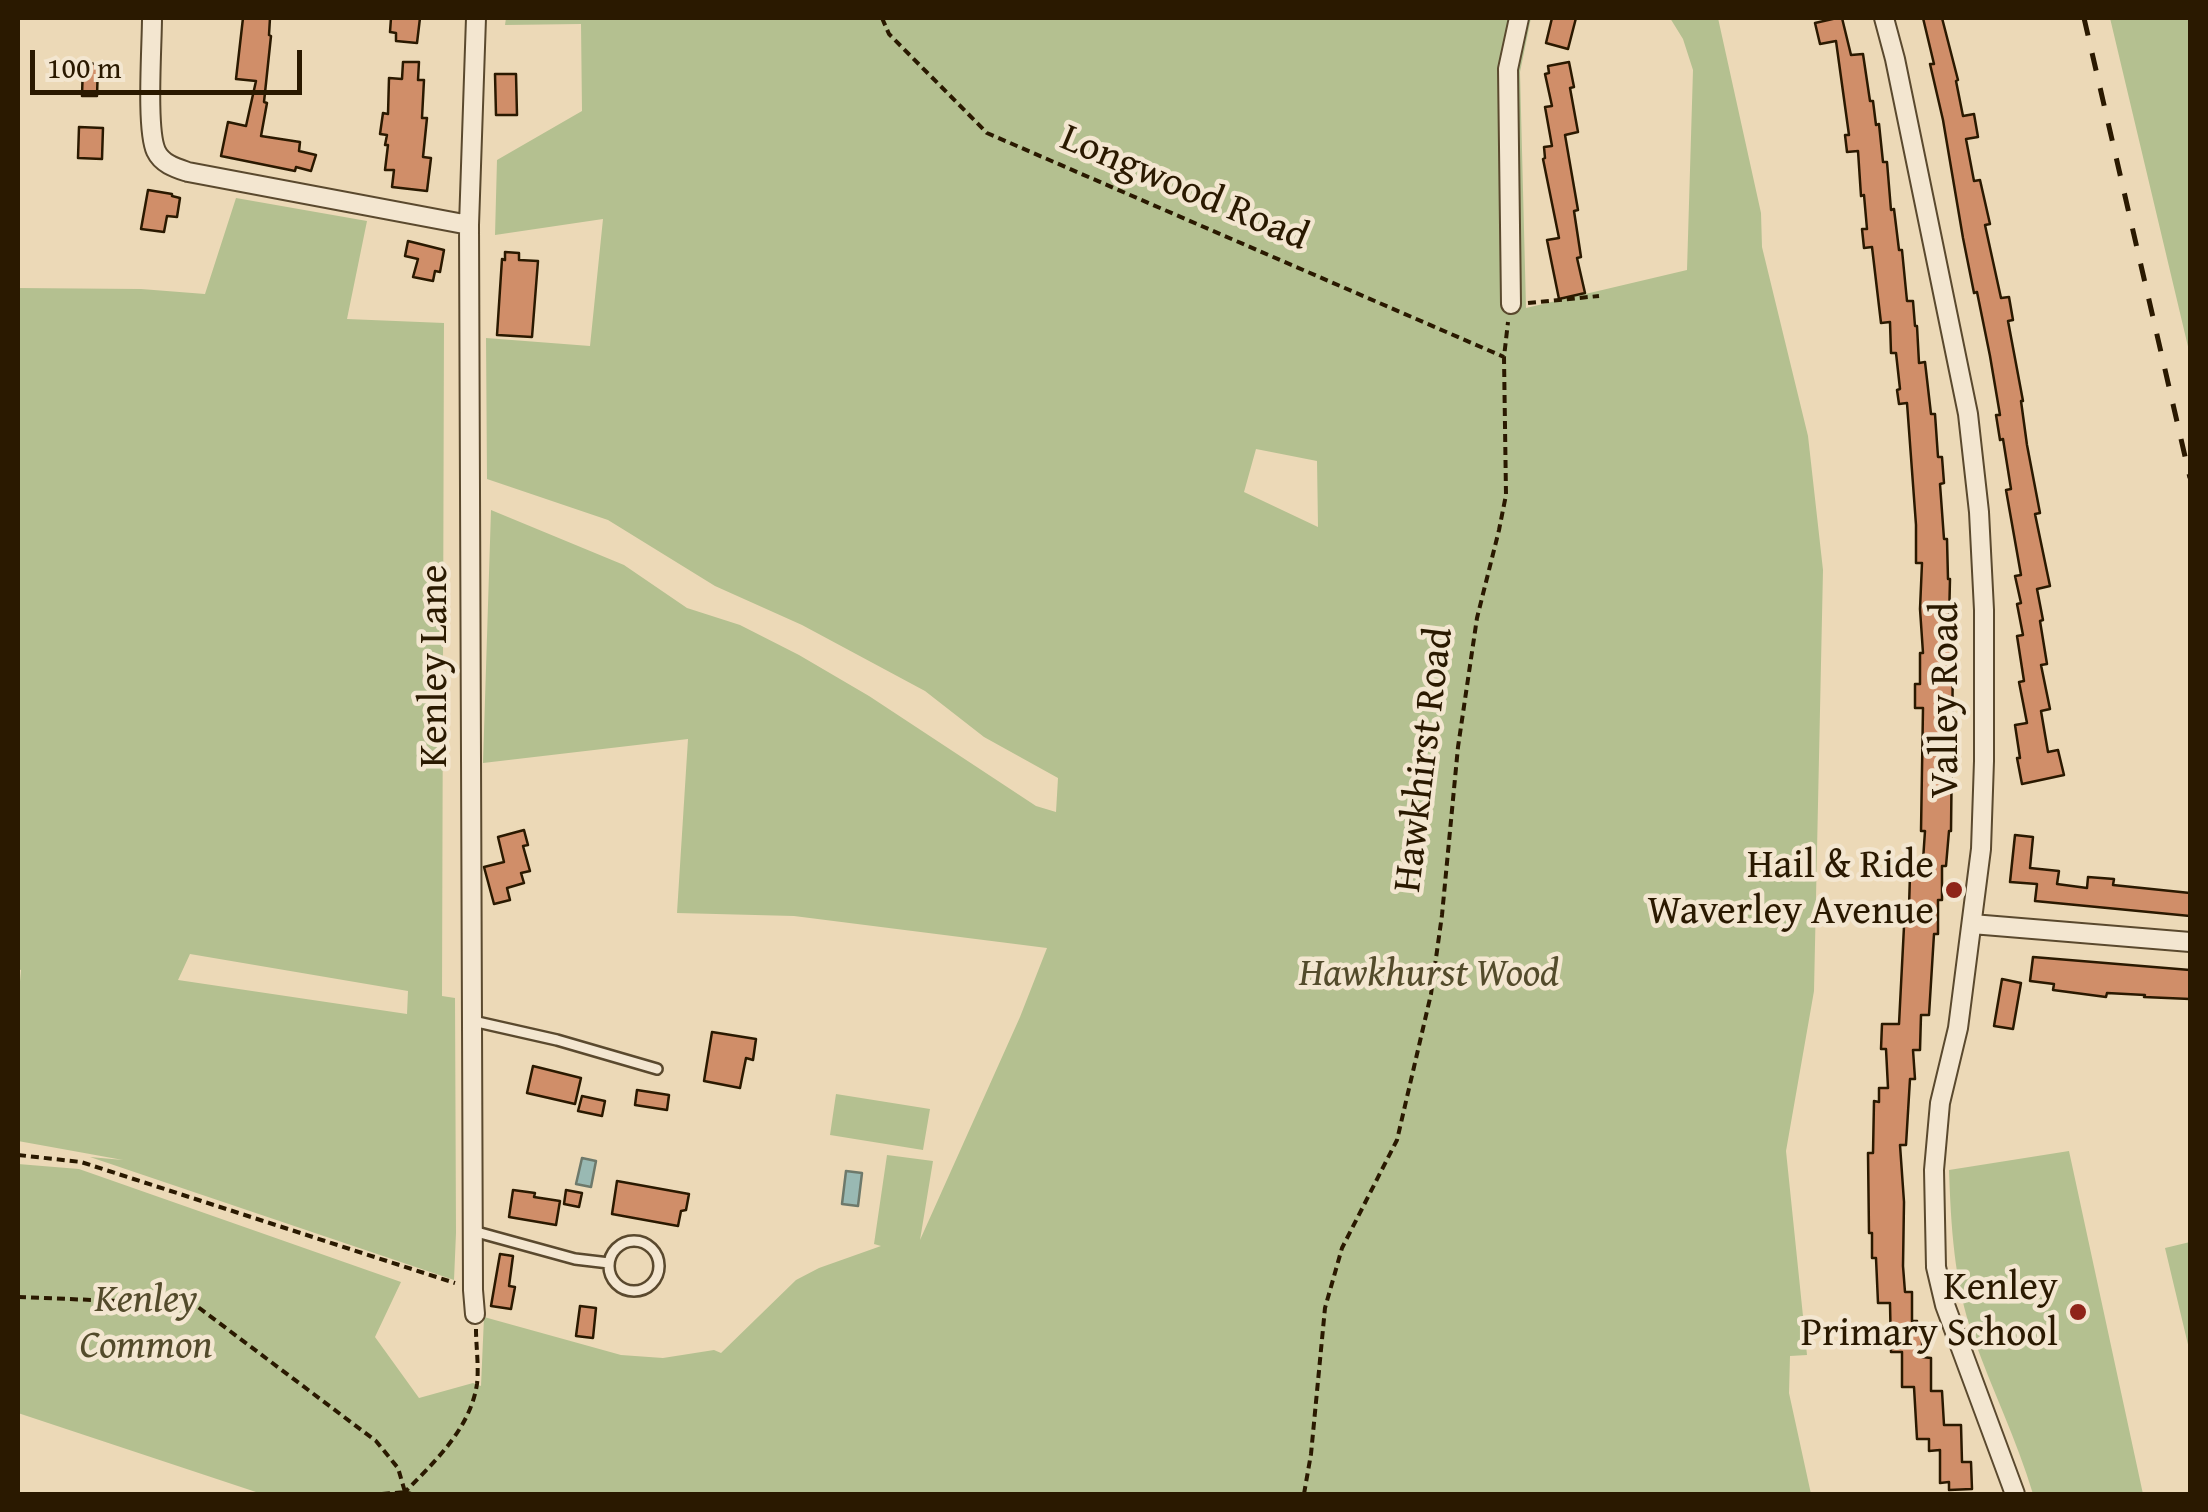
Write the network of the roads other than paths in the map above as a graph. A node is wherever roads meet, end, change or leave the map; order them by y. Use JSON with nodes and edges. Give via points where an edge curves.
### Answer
{"nodes":[{"id":1,"x":152,"y":18,"type":"edge"},
{"id":2,"x":476,"y":18,"type":"edge"},
{"id":3,"x":1519,"y":18,"type":"edge"},
{"id":4,"x":1884,"y":18,"type":"edge"},
{"id":5,"x":469,"y":225,"type":"junction"},
{"id":6,"x":1511,"y":304,"type":"road end"},
{"id":7,"x":1972,"y":924,"type":"junction"},
{"id":8,"x":2190,"y":942,"type":"edge"},
{"id":9,"x":473,"y":1022,"type":"junction"},
{"id":10,"x":657,"y":1069,"type":"dead end"},
{"id":11,"x":474,"y":1231,"type":"junction"},
{"id":12,"x":610,"y":1262,"type":"junction"},
{"id":13,"x":476,"y":1314,"type":"road end"},
{"id":14,"x":2015,"y":1494,"type":"edge"}],
"edges":[{"from":1,"to":5,"type":"street","via":[[152,130],[167,164]]},
{"from":2,"to":5,"type":"street","name":"Kenley Lane"},
{"from":3,"to":6,"type":"street","via":[[1508,69]]},
{"from":4,"to":7,"type":"street","name":"Valley Road","via":[[1968,414],[1980,512],[1984,761]]},
{"from":5,"to":9,"type":"street","name":"Kenley Lane"},
{"from":7,"to":8,"type":"street"},
{"from":7,"to":14,"type":"street","name":"Valley Road","via":[[1940,1103],[1936,1267]]},
{"from":9,"to":10,"type":"lane"},
{"from":9,"to":11,"type":"street","name":"Kenley Lane"},
{"from":11,"to":12,"type":"lane"},
{"from":11,"to":13,"type":"street","name":"Kenley Lane"},
{"from":12,"to":12,"type":"lane","via":[[622,1244],[638,1242],[657,1254],[660,1270],[651,1286],[635,1292],[613,1280]]}]}
